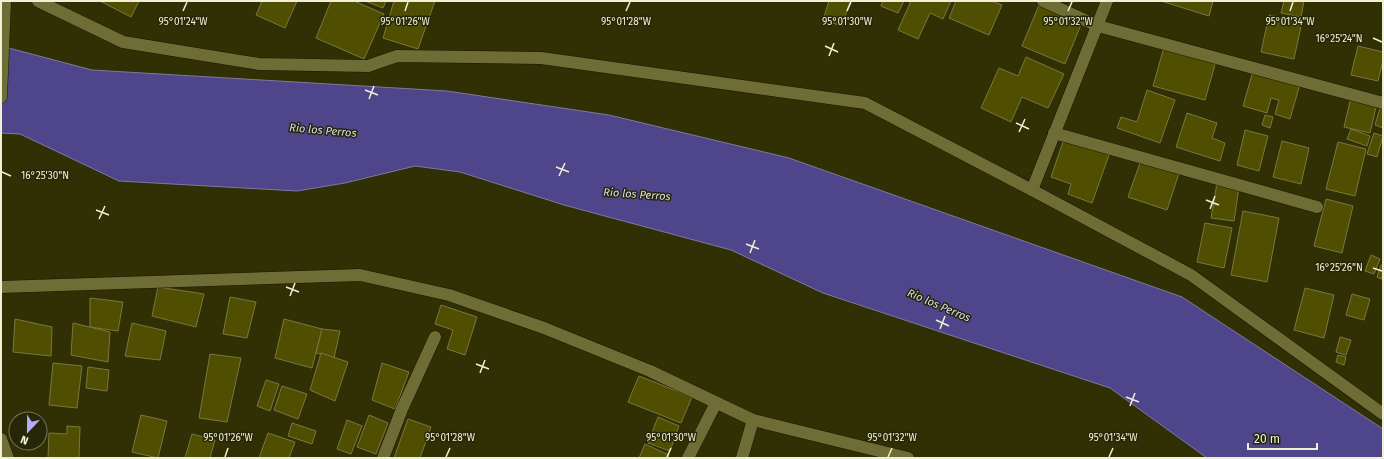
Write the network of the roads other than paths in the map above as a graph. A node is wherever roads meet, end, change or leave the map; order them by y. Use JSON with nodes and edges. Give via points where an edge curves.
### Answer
{"nodes":[{"id":1,"x":6,"y":1,"type":"edge"},
{"id":2,"x":38,"y":1,"type":"edge"},
{"id":3,"x":1043,"y":1,"type":"edge"},
{"id":4,"x":1107,"y":1,"type":"edge"},
{"id":5,"x":1098,"y":26,"type":"junction"},
{"id":6,"x":1,"y":97,"type":"edge"},
{"id":7,"x":1383,"y":103,"type":"edge"},
{"id":8,"x":1054,"y":133,"type":"junction"},
{"id":9,"x":1032,"y":190,"type":"junction"},
{"id":10,"x":1317,"y":207,"type":"dead end"},
{"id":11,"x":1,"y":287,"type":"edge"},
{"id":12,"x":435,"y":337,"type":"dead end"},
{"id":13,"x":716,"y":403,"type":"junction"},
{"id":14,"x":1383,"y":414,"type":"edge"},
{"id":15,"x":753,"y":420,"type":"junction"},
{"id":16,"x":1,"y":439,"type":"edge"},
{"id":17,"x":8,"y":458,"type":"edge"},
{"id":18,"x":383,"y":458,"type":"edge"},
{"id":19,"x":688,"y":458,"type":"edge"},
{"id":20,"x":742,"y":458,"type":"edge"},
{"id":21,"x":908,"y":458,"type":"edge"}],
"edges":[{"from":1,"to":6,"type":"street"},
{"from":2,"to":9,"type":"street","via":[[123,42],[260,64],[368,66],[397,56],[541,58],[864,103]]},
{"from":3,"to":5,"type":"street"},
{"from":4,"to":5,"type":"street"},
{"from":5,"to":7,"type":"street"},
{"from":5,"to":8,"type":"street"},
{"from":8,"to":9,"type":"street"},
{"from":8,"to":10,"type":"street"},
{"from":9,"to":14,"type":"street","via":[[1191,275]]},
{"from":11,"to":13,"type":"street","via":[[360,276],[449,295],[544,328],[650,371]]},
{"from":12,"to":18,"type":"street"},
{"from":13,"to":15,"type":"street"},
{"from":13,"to":19,"type":"street"},
{"from":15,"to":20,"type":"street"},
{"from":15,"to":21,"type":"street"},
{"from":16,"to":17,"type":"street"}]}
